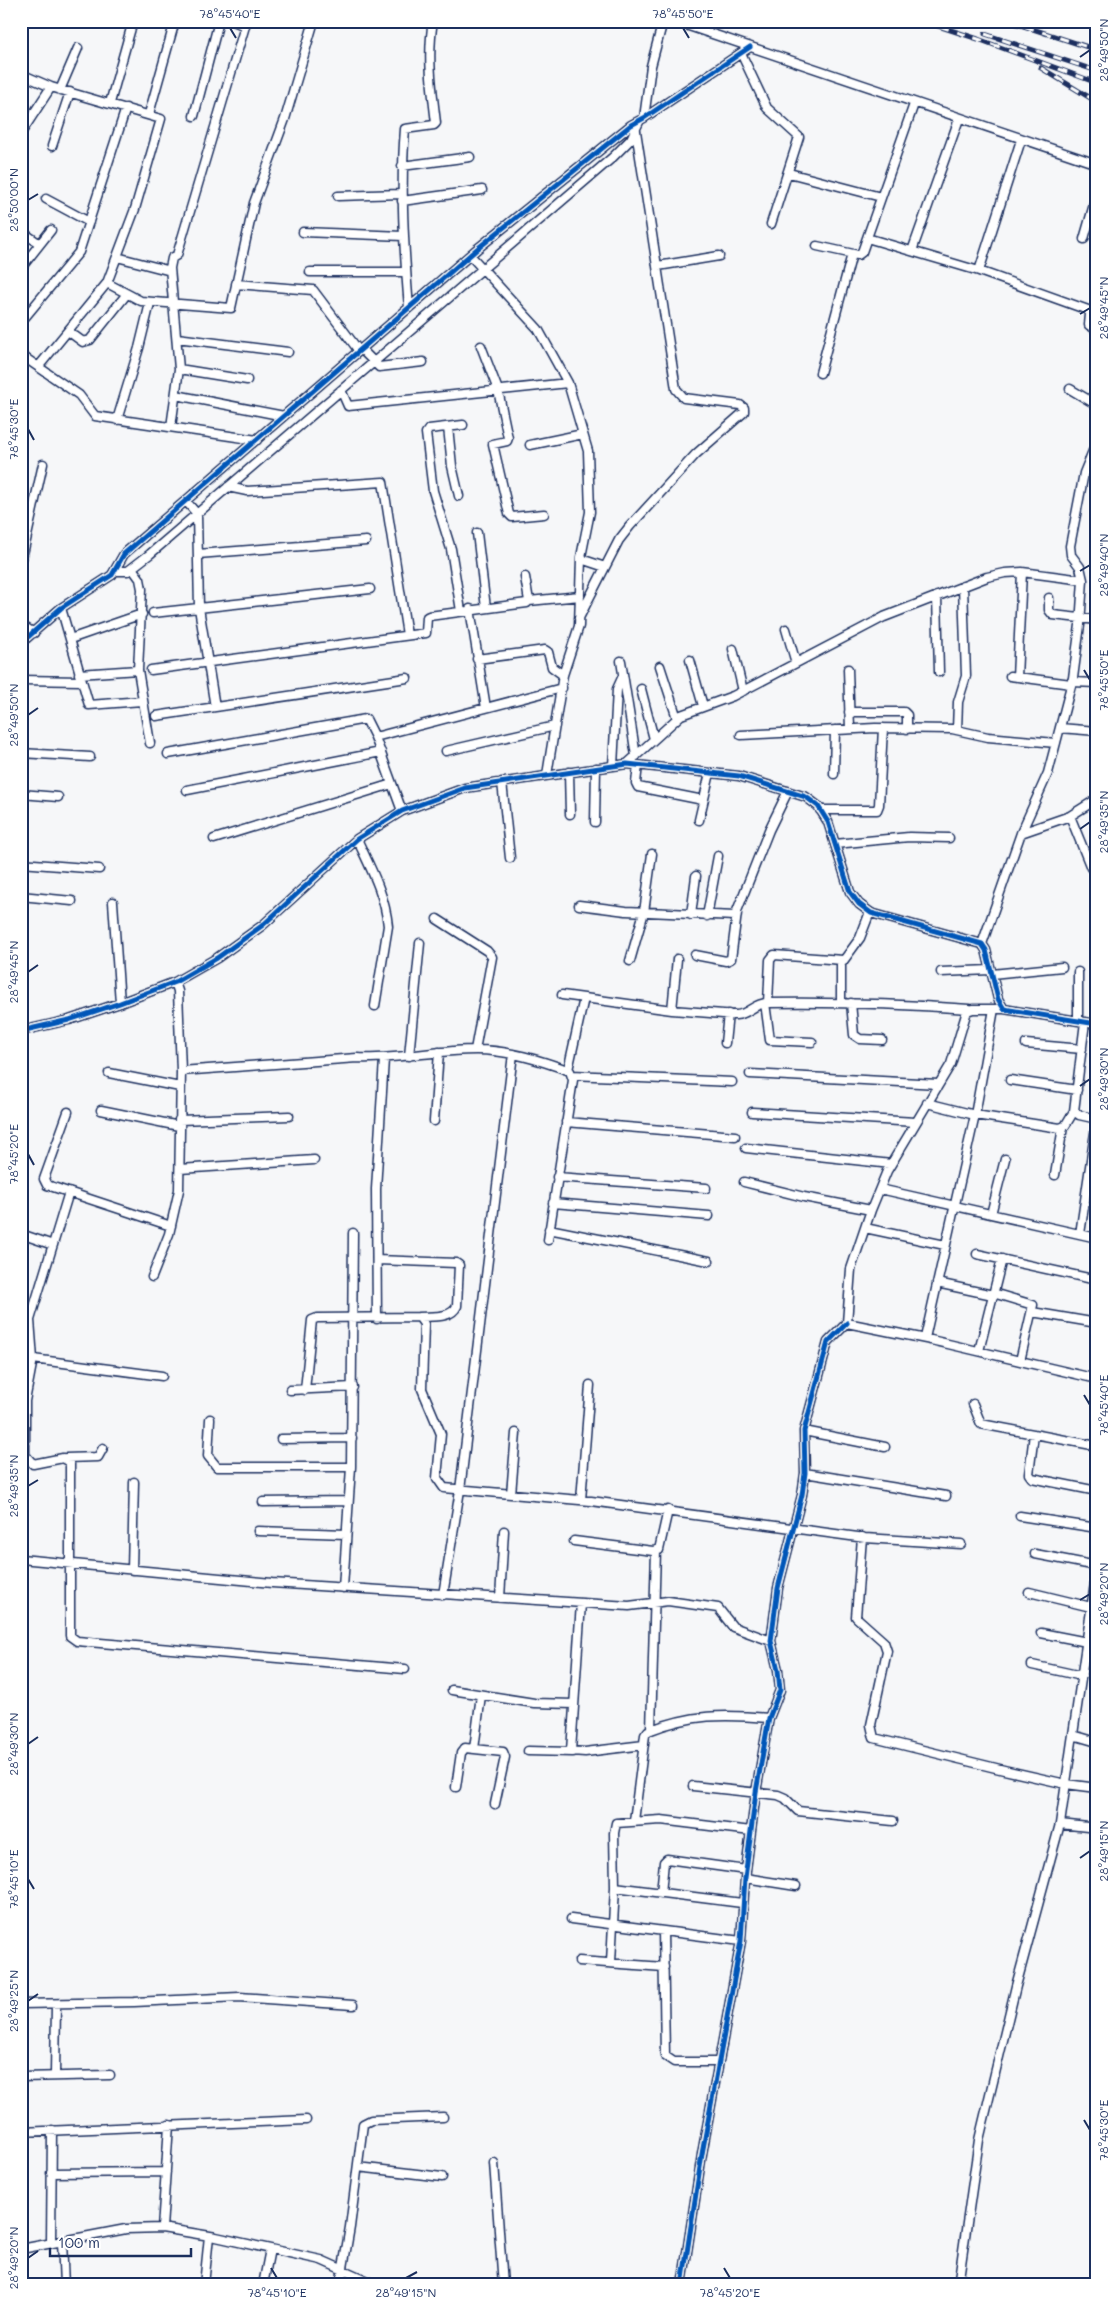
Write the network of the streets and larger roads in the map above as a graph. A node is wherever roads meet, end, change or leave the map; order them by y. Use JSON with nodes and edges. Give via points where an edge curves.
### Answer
{"nodes":[{"id":1,"x":133,"y":21,"type":"edge"},
{"id":2,"x":175,"y":21,"type":"edge"},
{"id":3,"x":219,"y":21,"type":"edge"},
{"id":4,"x":233,"y":21,"type":"edge"},
{"id":5,"x":314,"y":21,"type":"edge"},
{"id":6,"x":433,"y":21,"type":"edge"},
{"id":7,"x":663,"y":21,"type":"edge"},
{"id":8,"x":674,"y":21,"type":"edge"},
{"id":9,"x":750,"y":47,"type":"junction"},
{"id":10,"x":78,"y":48,"type":"dead end"},
{"id":11,"x":741,"y":53,"type":"junction"},
{"id":12,"x":21,"y":74,"type":"edge"},
{"id":13,"x":56,"y":89,"type":"junction"},
{"id":14,"x":70,"y":92,"type":"junction"},
{"id":15,"x":110,"y":103,"type":"junction"},
{"id":16,"x":914,"y":104,"type":"junction"},
{"id":17,"x":126,"y":108,"type":"junction"},
{"id":18,"x":149,"y":114,"type":"junction"},
{"id":19,"x":194,"y":116,"type":"dead end"},
{"id":20,"x":959,"y":119,"type":"junction"},
{"id":21,"x":641,"y":120,"type":"junction"},
{"id":22,"x":636,"y":131,"type":"junction"},
{"id":23,"x":21,"y":133,"type":"edge"},
{"id":24,"x":1021,"y":140,"type":"junction"},
{"id":25,"x":52,"y":146,"type":"dead end"},
{"id":26,"x":470,"y":157,"type":"dead end"},
{"id":27,"x":1097,"y":164,"type":"edge"},
{"id":28,"x":402,"y":166,"type":"junction"},
{"id":29,"x":789,"y":173,"type":"junction"},
{"id":30,"x":482,"y":190,"type":"dead end"},
{"id":31,"x":1097,"y":194,"type":"edge"},
{"id":32,"x":338,"y":196,"type":"dead end"},
{"id":33,"x":402,"y":197,"type":"junction"},
{"id":34,"x":881,"y":197,"type":"junction"},
{"id":35,"x":46,"y":199,"type":"dead end"},
{"id":36,"x":89,"y":222,"type":"junction"},
{"id":37,"x":770,"y":224,"type":"dead end"},
{"id":38,"x":51,"y":230,"type":"dead end"},
{"id":39,"x":21,"y":231,"type":"edge"},
{"id":40,"x":303,"y":232,"type":"dead end"},
{"id":41,"x":403,"y":236,"type":"junction"},
{"id":42,"x":867,"y":238,"type":"junction"},
{"id":43,"x":1084,"y":239,"type":"dead end"},
{"id":44,"x":40,"y":244,"type":"junction"},
{"id":45,"x":817,"y":246,"type":"dead end"},
{"id":46,"x":912,"y":251,"type":"junction"},
{"id":47,"x":852,"y":254,"type":"junction"},
{"id":48,"x":470,"y":255,"type":"junction"},
{"id":49,"x":719,"y":256,"type":"dead end"},
{"id":50,"x":117,"y":257,"type":"junction"},
{"id":51,"x":658,"y":266,"type":"junction"},
{"id":52,"x":21,"y":268,"type":"edge"},
{"id":53,"x":170,"y":268,"type":"junction"},
{"id":54,"x":482,"y":268,"type":"junction"},
{"id":55,"x":979,"y":271,"type":"junction"},
{"id":56,"x":310,"y":272,"type":"dead end"},
{"id":57,"x":406,"y":272,"type":"junction"},
{"id":58,"x":107,"y":283,"type":"junction"},
{"id":59,"x":236,"y":284,"type":"junction"},
{"id":60,"x":126,"y":295,"type":"junction"},
{"id":61,"x":150,"y":303,"type":"junction"},
{"id":62,"x":174,"y":306,"type":"junction"},
{"id":63,"x":409,"y":308,"type":"junction"},
{"id":64,"x":21,"y":322,"type":"edge"},
{"id":65,"x":1097,"y":330,"type":"edge"},
{"id":66,"x":68,"y":331,"type":"junction"},
{"id":67,"x":177,"y":338,"type":"junction"},
{"id":68,"x":481,"y":346,"type":"dead end"},
{"id":69,"x":360,"y":350,"type":"junction"},
{"id":70,"x":288,"y":352,"type":"dead end"},
{"id":71,"x":21,"y":354,"type":"edge"},
{"id":72,"x":374,"y":362,"type":"junction"},
{"id":73,"x":423,"y":362,"type":"dead end"},
{"id":74,"x":39,"y":366,"type":"junction"},
{"id":75,"x":179,"y":369,"type":"junction"},
{"id":76,"x":820,"y":373,"type":"dead end"},
{"id":77,"x":247,"y":380,"type":"dead end"},
{"id":78,"x":568,"y":383,"type":"junction"},
{"id":79,"x":1070,"y":389,"type":"dead end"},
{"id":80,"x":340,"y":390,"type":"junction"},
{"id":81,"x":498,"y":390,"type":"junction"},
{"id":82,"x":176,"y":395,"type":"junction"},
{"id":83,"x":1097,"y":405,"type":"edge"},
{"id":84,"x":284,"y":416,"type":"junction"},
{"id":85,"x":117,"y":420,"type":"junction"},
{"id":86,"x":463,"y":425,"type":"dead end"},
{"id":87,"x":171,"y":427,"type":"junction"},
{"id":88,"x":448,"y":427,"type":"junction"},
{"id":89,"x":583,"y":434,"type":"junction"},
{"id":90,"x":257,"y":440,"type":"junction"},
{"id":91,"x":1097,"y":442,"type":"edge"},
{"id":92,"x":530,"y":444,"type":"dead end"},
{"id":93,"x":43,"y":464,"type":"dead end"},
{"id":94,"x":228,"y":487,"type":"junction"},
{"id":95,"x":460,"y":496,"type":"dead end"},
{"id":96,"x":186,"y":501,"type":"junction"},
{"id":97,"x":197,"y":514,"type":"junction"},
{"id":98,"x":544,"y":514,"type":"dead end"},
{"id":99,"x":21,"y":523,"type":"edge"},
{"id":100,"x":30,"y":525,"type":"junction"},
{"id":101,"x":477,"y":532,"type":"dead end"},
{"id":102,"x":366,"y":540,"type":"dead end"},
{"id":103,"x":198,"y":554,"type":"junction"},
{"id":104,"x":581,"y":559,"type":"junction"},
{"id":105,"x":21,"y":563,"type":"edge"},
{"id":106,"x":133,"y":567,"type":"junction"},
{"id":107,"x":605,"y":567,"type":"junction"},
{"id":108,"x":116,"y":571,"type":"junction"},
{"id":109,"x":1022,"y":572,"type":"junction"},
{"id":110,"x":525,"y":577,"type":"dead end"},
{"id":111,"x":1083,"y":580,"type":"junction"},
{"id":112,"x":963,"y":586,"type":"junction"},
{"id":113,"x":370,"y":589,"type":"dead end"},
{"id":114,"x":580,"y":596,"type":"junction"},
{"id":115,"x":937,"y":596,"type":"junction"},
{"id":116,"x":1049,"y":598,"type":"dead end"},
{"id":117,"x":528,"y":601,"type":"junction"},
{"id":118,"x":62,"y":608,"type":"junction"},
{"id":119,"x":199,"y":608,"type":"junction"},
{"id":120,"x":486,"y":608,"type":"junction"},
{"id":121,"x":470,"y":609,"type":"junction"},
{"id":122,"x":461,"y":611,"type":"junction"},
{"id":123,"x":153,"y":613,"type":"dead end"},
{"id":124,"x":142,"y":614,"type":"junction"},
{"id":125,"x":579,"y":618,"type":"junction"},
{"id":126,"x":1080,"y":619,"type":"junction"},
{"id":127,"x":1097,"y":620,"type":"edge"},
{"id":128,"x":21,"y":625,"type":"edge"},
{"id":129,"x":786,"y":629,"type":"dead end"},
{"id":130,"x":34,"y":633,"type":"junction"},
{"id":131,"x":407,"y":635,"type":"junction"},
{"id":132,"x":70,"y":639,"type":"junction"},
{"id":133,"x":21,"y":643,"type":"edge"},
{"id":134,"x":733,"y":649,"type":"dead end"},
{"id":135,"x":477,"y":660,"type":"junction"},
{"id":136,"x":690,"y":660,"type":"dead end"},
{"id":137,"x":621,"y":661,"type":"dead end"},
{"id":138,"x":208,"y":662,"type":"junction"},
{"id":139,"x":796,"y":663,"type":"junction"},
{"id":140,"x":660,"y":666,"type":"dead end"},
{"id":141,"x":848,"y":669,"type":"dead end"},
{"id":142,"x":138,"y":670,"type":"junction"},
{"id":143,"x":151,"y":670,"type":"dead end"},
{"id":144,"x":939,"y":672,"type":"dead end"},
{"id":145,"x":563,"y":675,"type":"junction"},
{"id":146,"x":623,"y":676,"type":"junction"},
{"id":147,"x":80,"y":678,"type":"junction"},
{"id":148,"x":407,"y":678,"type":"dead end"},
{"id":149,"x":21,"y":680,"type":"edge"},
{"id":150,"x":1072,"y":683,"type":"junction"},
{"id":151,"x":1097,"y":683,"type":"edge"},
{"id":152,"x":562,"y":688,"type":"junction"},
{"id":153,"x":641,"y":689,"type":"dead end"},
{"id":154,"x":743,"y":690,"type":"junction"},
{"id":155,"x":142,"y":701,"type":"junction"},
{"id":156,"x":703,"y":706,"type":"junction"},
{"id":157,"x":215,"y":707,"type":"junction"},
{"id":158,"x":486,"y":708,"type":"junction"},
{"id":159,"x":849,"y":712,"type":"junction"},
{"id":160,"x":156,"y":716,"type":"dead end"},
{"id":161,"x":677,"y":718,"type":"junction"},
{"id":162,"x":555,"y":726,"type":"junction"},
{"id":163,"x":883,"y":728,"type":"junction"},
{"id":164,"x":1060,"y":728,"type":"junction"},
{"id":165,"x":850,"y":729,"type":"junction"},
{"id":166,"x":907,"y":729,"type":"junction"},
{"id":167,"x":835,"y":730,"type":"junction"},
{"id":168,"x":957,"y":730,"type":"junction"},
{"id":169,"x":1097,"y":731,"type":"edge"},
{"id":170,"x":741,"y":735,"type":"dead end"},
{"id":171,"x":375,"y":737,"type":"junction"},
{"id":172,"x":654,"y":738,"type":"junction"},
{"id":173,"x":1056,"y":742,"type":"junction"},
{"id":174,"x":150,"y":743,"type":"dead end"},
{"id":175,"x":381,"y":752,"type":"junction"},
{"id":176,"x":446,"y":752,"type":"dead end"},
{"id":177,"x":21,"y":753,"type":"edge"},
{"id":178,"x":168,"y":754,"type":"dead end"},
{"id":179,"x":636,"y":756,"type":"junction"},
{"id":180,"x":90,"y":757,"type":"dead end"},
{"id":181,"x":627,"y":764,"type":"junction"},
{"id":182,"x":638,"y":765,"type":"junction"},
{"id":183,"x":613,"y":766,"type":"junction"},
{"id":184,"x":596,"y":768,"type":"junction"},
{"id":185,"x":569,"y":772,"type":"junction"},
{"id":186,"x":710,"y":773,"type":"junction"},
{"id":187,"x":834,"y":774,"type":"dead end"},
{"id":188,"x":547,"y":775,"type":"junction"},
{"id":189,"x":502,"y":782,"type":"junction"},
{"id":190,"x":392,"y":784,"type":"junction"},
{"id":191,"x":187,"y":790,"type":"dead end"},
{"id":192,"x":788,"y":791,"type":"junction"},
{"id":193,"x":21,"y":794,"type":"edge"},
{"id":194,"x":58,"y":797,"type":"dead end"},
{"id":195,"x":1097,"y":799,"type":"edge"},
{"id":196,"x":704,"y":800,"type":"junction"},
{"id":197,"x":820,"y":810,"type":"junction"},
{"id":198,"x":402,"y":811,"type":"junction"},
{"id":199,"x":570,"y":814,"type":"dead end"},
{"id":200,"x":1070,"y":816,"type":"junction"},
{"id":201,"x":699,"y":820,"type":"dead end"},
{"id":202,"x":595,"y":822,"type":"dead end"},
{"id":203,"x":1021,"y":833,"type":"junction"},
{"id":204,"x":949,"y":838,"type":"dead end"},
{"id":205,"x":214,"y":839,"type":"dead end"},
{"id":206,"x":356,"y":839,"type":"junction"},
{"id":207,"x":835,"y":844,"type":"junction"},
{"id":208,"x":652,"y":854,"type":"dead end"},
{"id":209,"x":718,"y":856,"type":"dead end"},
{"id":210,"x":510,"y":858,"type":"dead end"},
{"id":211,"x":21,"y":863,"type":"edge"},
{"id":212,"x":1091,"y":868,"type":"dead end"},
{"id":213,"x":99,"y":869,"type":"dead end"},
{"id":214,"x":696,"y":876,"type":"dead end"},
{"id":215,"x":21,"y":896,"type":"edge"},
{"id":216,"x":72,"y":901,"type":"dead end"},
{"id":217,"x":113,"y":902,"type":"dead end"},
{"id":218,"x":579,"y":905,"type":"dead end"},
{"id":219,"x":644,"y":912,"type":"junction"},
{"id":220,"x":870,"y":912,"type":"junction"},
{"id":221,"x":737,"y":913,"type":"junction"},
{"id":222,"x":691,"y":915,"type":"junction"},
{"id":223,"x":707,"y":916,"type":"junction"},
{"id":224,"x":438,"y":919,"type":"dead end"},
{"id":225,"x":420,"y":943,"type":"dead end"},
{"id":226,"x":982,"y":944,"type":"junction"},
{"id":227,"x":695,"y":955,"type":"dead end"},
{"id":228,"x":677,"y":959,"type":"dead end"},
{"id":229,"x":842,"y":960,"type":"junction"},
{"id":230,"x":630,"y":961,"type":"dead end"},
{"id":231,"x":1062,"y":967,"type":"dead end"},
{"id":232,"x":941,"y":972,"type":"dead end"},
{"id":233,"x":992,"y":972,"type":"junction"},
{"id":234,"x":1078,"y":972,"type":"dead end"},
{"id":235,"x":175,"y":982,"type":"junction"},
{"id":236,"x":562,"y":995,"type":"dead end"},
{"id":237,"x":584,"y":998,"type":"junction"},
{"id":238,"x":120,"y":1003,"type":"junction"},
{"id":239,"x":767,"y":1003,"type":"junction"},
{"id":240,"x":841,"y":1004,"type":"junction"},
{"id":241,"x":851,"y":1004,"type":"junction"},
{"id":242,"x":375,"y":1006,"type":"dead end"},
{"id":243,"x":994,"y":1009,"type":"junction"},
{"id":244,"x":1004,"y":1009,"type":"junction"},
{"id":245,"x":672,"y":1010,"type":"junction"},
{"id":246,"x":969,"y":1010,"type":"junction"},
{"id":247,"x":728,"y":1014,"type":"junction"},
{"id":248,"x":1081,"y":1021,"type":"junction"},
{"id":249,"x":1097,"y":1024,"type":"edge"},
{"id":250,"x":21,"y":1031,"type":"edge"},
{"id":251,"x":882,"y":1040,"type":"dead end"},
{"id":252,"x":812,"y":1042,"type":"dead end"},
{"id":253,"x":725,"y":1043,"type":"dead end"},
{"id":254,"x":1026,"y":1044,"type":"dead end"},
{"id":255,"x":1082,"y":1049,"type":"junction"},
{"id":256,"x":475,"y":1050,"type":"junction"},
{"id":257,"x":439,"y":1052,"type":"junction"},
{"id":258,"x":513,"y":1054,"type":"junction"},
{"id":259,"x":409,"y":1056,"type":"junction"},
{"id":260,"x":384,"y":1059,"type":"junction"},
{"id":261,"x":180,"y":1071,"type":"junction"},
{"id":262,"x":570,"y":1072,"type":"junction"},
{"id":263,"x":109,"y":1073,"type":"dead end"},
{"id":264,"x":750,"y":1074,"type":"dead end"},
{"id":265,"x":1010,"y":1080,"type":"dead end"},
{"id":266,"x":732,"y":1082,"type":"dead end"},
{"id":267,"x":938,"y":1084,"type":"junction"},
{"id":268,"x":180,"y":1087,"type":"junction"},
{"id":269,"x":1077,"y":1090,"type":"junction"},
{"id":270,"x":927,"y":1103,"type":"junction"},
{"id":271,"x":101,"y":1110,"type":"dead end"},
{"id":272,"x":1074,"y":1111,"type":"junction"},
{"id":273,"x":68,"y":1112,"type":"dead end"},
{"id":274,"x":752,"y":1112,"type":"dead end"},
{"id":275,"x":975,"y":1115,"type":"junction"},
{"id":276,"x":290,"y":1116,"type":"dead end"},
{"id":277,"x":434,"y":1121,"type":"dead end"},
{"id":278,"x":566,"y":1122,"type":"junction"},
{"id":279,"x":915,"y":1122,"type":"junction"},
{"id":280,"x":179,"y":1123,"type":"junction"},
{"id":281,"x":1063,"y":1127,"type":"junction"},
{"id":282,"x":735,"y":1136,"type":"dead end"},
{"id":283,"x":746,"y":1148,"type":"dead end"},
{"id":284,"x":1005,"y":1159,"type":"dead end"},
{"id":285,"x":314,"y":1160,"type":"dead end"},
{"id":286,"x":891,"y":1164,"type":"junction"},
{"id":287,"x":180,"y":1169,"type":"junction"},
{"id":288,"x":1055,"y":1175,"type":"dead end"},
{"id":289,"x":557,"y":1178,"type":"junction"},
{"id":290,"x":744,"y":1182,"type":"dead end"},
{"id":291,"x":706,"y":1188,"type":"dead end"},
{"id":292,"x":880,"y":1189,"type":"junction"},
{"id":293,"x":68,"y":1192,"type":"junction"},
{"id":294,"x":553,"y":1203,"type":"junction"},
{"id":295,"x":953,"y":1205,"type":"junction"},
{"id":296,"x":870,"y":1210,"type":"junction"},
{"id":297,"x":991,"y":1214,"type":"junction"},
{"id":298,"x":710,"y":1216,"type":"dead end"},
{"id":299,"x":171,"y":1226,"type":"junction"},
{"id":300,"x":865,"y":1228,"type":"junction"},
{"id":301,"x":549,"y":1229,"type":"junction"},
{"id":302,"x":354,"y":1233,"type":"dead end"},
{"id":303,"x":21,"y":1234,"type":"edge"},
{"id":304,"x":1080,"y":1234,"type":"junction"},
{"id":305,"x":1097,"y":1238,"type":"edge"},
{"id":306,"x":548,"y":1240,"type":"dead end"},
{"id":307,"x":53,"y":1245,"type":"junction"},
{"id":308,"x":945,"y":1245,"type":"junction"},
{"id":309,"x":977,"y":1254,"type":"dead end"},
{"id":310,"x":1002,"y":1259,"type":"junction"},
{"id":311,"x":376,"y":1260,"type":"junction"},
{"id":312,"x":708,"y":1261,"type":"dead end"},
{"id":313,"x":152,"y":1278,"type":"dead end"},
{"id":314,"x":1097,"y":1280,"type":"edge"},
{"id":315,"x":937,"y":1283,"type":"junction"},
{"id":316,"x":993,"y":1294,"type":"junction"},
{"id":317,"x":1032,"y":1312,"type":"junction"},
{"id":318,"x":419,"y":1317,"type":"junction"},
{"id":319,"x":353,"y":1319,"type":"junction"},
{"id":320,"x":377,"y":1319,"type":"junction"},
{"id":321,"x":847,"y":1323,"type":"junction"},
{"id":322,"x":1097,"y":1323,"type":"edge"},
{"id":323,"x":925,"y":1338,"type":"junction"},
{"id":324,"x":979,"y":1351,"type":"junction"},
{"id":325,"x":33,"y":1359,"type":"junction"},
{"id":326,"x":1020,"y":1361,"type":"junction"},
{"id":327,"x":162,"y":1376,"type":"dead end"},
{"id":328,"x":1097,"y":1379,"type":"edge"},
{"id":329,"x":590,"y":1385,"type":"dead end"},
{"id":330,"x":353,"y":1387,"type":"junction"},
{"id":331,"x":290,"y":1390,"type":"dead end"},
{"id":332,"x":304,"y":1390,"type":"junction"},
{"id":333,"x":973,"y":1404,"type":"dead end"},
{"id":334,"x":210,"y":1419,"type":"dead end"},
{"id":335,"x":804,"y":1431,"type":"junction"},
{"id":336,"x":516,"y":1433,"type":"dead end"},
{"id":337,"x":1034,"y":1434,"type":"junction"},
{"id":338,"x":352,"y":1438,"type":"junction"},
{"id":339,"x":280,"y":1439,"type":"dead end"},
{"id":340,"x":1097,"y":1446,"type":"edge"},
{"id":341,"x":885,"y":1447,"type":"dead end"},
{"id":342,"x":103,"y":1448,"type":"dead end"},
{"id":343,"x":66,"y":1458,"type":"junction"},
{"id":344,"x":25,"y":1463,"type":"edge"},
{"id":345,"x":351,"y":1467,"type":"junction"},
{"id":346,"x":805,"y":1473,"type":"junction"},
{"id":347,"x":134,"y":1482,"type":"dead end"},
{"id":348,"x":460,"y":1490,"type":"junction"},
{"id":349,"x":1097,"y":1491,"type":"edge"},
{"id":350,"x":511,"y":1494,"type":"junction"},
{"id":351,"x":946,"y":1496,"type":"dead end"},
{"id":352,"x":581,"y":1500,"type":"junction"},
{"id":353,"x":348,"y":1501,"type":"junction"},
{"id":354,"x":263,"y":1502,"type":"dead end"},
{"id":355,"x":668,"y":1510,"type":"junction"},
{"id":356,"x":1020,"y":1516,"type":"dead end"},
{"id":357,"x":793,"y":1526,"type":"junction"},
{"id":358,"x":1097,"y":1528,"type":"edge"},
{"id":359,"x":258,"y":1531,"type":"dead end"},
{"id":360,"x":504,"y":1531,"type":"dead end"},
{"id":361,"x":346,"y":1534,"type":"junction"},
{"id":362,"x":862,"y":1537,"type":"junction"},
{"id":363,"x":574,"y":1541,"type":"dead end"},
{"id":364,"x":962,"y":1544,"type":"dead end"},
{"id":365,"x":656,"y":1550,"type":"junction"},
{"id":366,"x":1035,"y":1554,"type":"dead end"},
{"id":367,"x":21,"y":1559,"type":"edge"},
{"id":368,"x":69,"y":1564,"type":"junction"},
{"id":369,"x":1097,"y":1568,"type":"edge"},
{"id":370,"x":132,"y":1570,"type":"junction"},
{"id":371,"x":343,"y":1588,"type":"junction"},
{"id":372,"x":1030,"y":1592,"type":"dead end"},
{"id":373,"x":443,"y":1595,"type":"junction"},
{"id":374,"x":500,"y":1598,"type":"junction"},
{"id":375,"x":581,"y":1603,"type":"junction"},
{"id":376,"x":653,"y":1603,"type":"junction"},
{"id":377,"x":1091,"y":1607,"type":"junction"},
{"id":378,"x":1041,"y":1633,"type":"dead end"},
{"id":379,"x":771,"y":1641,"type":"junction"},
{"id":380,"x":1087,"y":1642,"type":"junction"},
{"id":381,"x":1085,"y":1656,"type":"junction"},
{"id":382,"x":1097,"y":1658,"type":"edge"},
{"id":383,"x":1032,"y":1665,"type":"dead end"},
{"id":384,"x":405,"y":1669,"type":"dead end"},
{"id":385,"x":1082,"y":1676,"type":"junction"},
{"id":386,"x":452,"y":1690,"type":"dead end"},
{"id":387,"x":481,"y":1695,"type":"junction"},
{"id":388,"x":574,"y":1704,"type":"junction"},
{"id":389,"x":769,"y":1718,"type":"junction"},
{"id":390,"x":651,"y":1730,"type":"junction"},
{"id":391,"x":1073,"y":1735,"type":"junction"},
{"id":392,"x":1097,"y":1742,"type":"edge"},
{"id":393,"x":644,"y":1745,"type":"junction"},
{"id":394,"x":474,"y":1749,"type":"junction"},
{"id":395,"x":528,"y":1751,"type":"dead end"},
{"id":396,"x":573,"y":1752,"type":"junction"},
{"id":397,"x":1066,"y":1784,"type":"junction"},
{"id":398,"x":693,"y":1786,"type":"dead end"},
{"id":399,"x":456,"y":1787,"type":"dead end"},
{"id":400,"x":1097,"y":1788,"type":"edge"},
{"id":401,"x":756,"y":1792,"type":"junction"},
{"id":402,"x":496,"y":1804,"type":"dead end"},
{"id":403,"x":634,"y":1821,"type":"junction"},
{"id":404,"x":893,"y":1821,"type":"dead end"},
{"id":405,"x":1060,"y":1824,"type":"junction"},
{"id":406,"x":1097,"y":1828,"type":"edge"},
{"id":407,"x":751,"y":1831,"type":"junction"},
{"id":408,"x":746,"y":1870,"type":"junction"},
{"id":409,"x":745,"y":1878,"type":"junction"},
{"id":410,"x":796,"y":1886,"type":"dead end"},
{"id":411,"x":615,"y":1887,"type":"junction"},
{"id":412,"x":661,"y":1893,"type":"junction"},
{"id":413,"x":742,"y":1903,"type":"junction"},
{"id":414,"x":571,"y":1919,"type":"dead end"},
{"id":415,"x":613,"y":1925,"type":"junction"},
{"id":416,"x":663,"y":1931,"type":"junction"},
{"id":417,"x":741,"y":1941,"type":"junction"},
{"id":418,"x":579,"y":1961,"type":"dead end"},
{"id":419,"x":611,"y":1962,"type":"junction"},
{"id":420,"x":664,"y":1967,"type":"junction"},
{"id":421,"x":21,"y":2004,"type":"edge"},
{"id":422,"x":56,"y":2004,"type":"junction"},
{"id":423,"x":353,"y":2005,"type":"dead end"},
{"id":424,"x":718,"y":2062,"type":"junction"},
{"id":425,"x":110,"y":2075,"type":"dead end"},
{"id":426,"x":55,"y":2076,"type":"junction"},
{"id":427,"x":21,"y":2077,"type":"edge"},
{"id":428,"x":443,"y":2117,"type":"dead end"},
{"id":429,"x":306,"y":2120,"type":"dead end"},
{"id":430,"x":169,"y":2125,"type":"junction"},
{"id":431,"x":52,"y":2130,"type":"junction"},
{"id":432,"x":21,"y":2132,"type":"edge"},
{"id":433,"x":494,"y":2163,"type":"dead end"},
{"id":434,"x":358,"y":2166,"type":"junction"},
{"id":435,"x":166,"y":2172,"type":"junction"},
{"id":436,"x":51,"y":2173,"type":"junction"},
{"id":437,"x":442,"y":2177,"type":"dead end"},
{"id":438,"x":162,"y":2228,"type":"junction"},
{"id":439,"x":209,"y":2236,"type":"junction"},
{"id":440,"x":62,"y":2241,"type":"junction"},
{"id":441,"x":51,"y":2243,"type":"junction"},
{"id":442,"x":21,"y":2249,"type":"edge"},
{"id":443,"x":270,"y":2249,"type":"junction"},
{"id":444,"x":342,"y":2270,"type":"junction"},
{"id":445,"x":64,"y":2285,"type":"edge"},
{"id":446,"x":204,"y":2285,"type":"edge"},
{"id":447,"x":263,"y":2285,"type":"edge"},
{"id":448,"x":340,"y":2285,"type":"edge"},
{"id":449,"x":377,"y":2285,"type":"edge"},
{"id":450,"x":503,"y":2285,"type":"edge"},
{"id":451,"x":682,"y":2285,"type":"edge"},
{"id":452,"x":958,"y":2285,"type":"edge"}],
"edges":[{"from":1,"to":15,"type":"street"},
{"from":2,"to":18,"type":"street"},
{"from":3,"to":19,"type":"street"},
{"from":4,"to":53,"type":"street","via":[[245,26],[177,255],[171,260]]},
{"from":5,"to":59,"type":"street","via":[[285,119],[254,203]]},
{"from":6,"to":28,"type":"street","via":[[430,66],[436,123],[405,129]]},
{"from":7,"to":21,"type":"street"},
{"from":8,"to":9,"type":"street"},
{"from":9,"to":11,"type":"street"},
{"from":9,"to":16,"type":"street"},
{"from":10,"to":13,"type":"street"},
{"from":11,"to":21,"type":"street"},
{"from":11,"to":29,"type":"street","via":[[766,108],[799,137]]},
{"from":12,"to":13,"type":"street"},
{"from":13,"to":14,"type":"street"},
{"from":13,"to":23,"type":"street"},
{"from":14,"to":15,"type":"street"},
{"from":14,"to":25,"type":"street"},
{"from":15,"to":17,"type":"street"},
{"from":16,"to":20,"type":"street"},
{"from":16,"to":34,"type":"street"},
{"from":17,"to":18,"type":"street"},
{"from":17,"to":36,"type":"street"},
{"from":18,"to":50,"type":"street","via":[[161,119],[135,209]]},
{"from":20,"to":24,"type":"street"},
{"from":20,"to":46,"type":"street"},
{"from":21,"to":22,"type":"street"},
{"from":21,"to":48,"type":"street"},
{"from":22,"to":51,"type":"street"},
{"from":22,"to":54,"type":"street","via":[[622,149]]},
{"from":24,"to":27,"type":"street"},
{"from":24,"to":55,"type":"street"},
{"from":26,"to":28,"type":"street"},
{"from":28,"to":33,"type":"street"},
{"from":29,"to":34,"type":"street"},
{"from":29,"to":37,"type":"street"},
{"from":30,"to":33,"type":"street"},
{"from":31,"to":43,"type":"street"},
{"from":32,"to":33,"type":"street"},
{"from":33,"to":41,"type":"street"},
{"from":34,"to":42,"type":"street"},
{"from":35,"to":36,"type":"street"},
{"from":36,"to":64,"type":"street","via":[[79,252]]},
{"from":38,"to":44,"type":"street"},
{"from":39,"to":44,"type":"street"},
{"from":40,"to":41,"type":"street"},
{"from":41,"to":57,"type":"street"},
{"from":42,"to":46,"type":"street"},
{"from":42,"to":47,"type":"street","via":[[860,254]]},
{"from":44,"to":52,"type":"street"},
{"from":45,"to":47,"type":"street"},
{"from":46,"to":55,"type":"street"},
{"from":47,"to":76,"type":"street"},
{"from":48,"to":54,"type":"street"},
{"from":48,"to":63,"type":"street"},
{"from":49,"to":51,"type":"street"},
{"from":50,"to":53,"type":"street","via":[[167,270]]},
{"from":50,"to":58,"type":"street"},
{"from":51,"to":107,"type":"street","via":[[679,394],[684,398],[740,405],[744,412],[696,454],[638,515],[619,540]]},
{"from":53,"to":62,"type":"street"},
{"from":54,"to":72,"type":"street"},
{"from":54,"to":78,"type":"street","via":[[538,329]]},
{"from":55,"to":65,"type":"street","via":[[1088,310],[1089,325]]},
{"from":56,"to":57,"type":"street"},
{"from":57,"to":63,"type":"street"},
{"from":58,"to":60,"type":"street"},
{"from":58,"to":66,"type":"street"},
{"from":59,"to":62,"type":"street","via":[[230,309]]},
{"from":59,"to":69,"type":"street","via":[[313,290]]},
{"from":60,"to":61,"type":"street"},
{"from":60,"to":66,"type":"street","via":[[90,340],[83,342]]},
{"from":61,"to":62,"type":"street"},
{"from":61,"to":85,"type":"street"},
{"from":62,"to":67,"type":"street"},
{"from":63,"to":69,"type":"street"},
{"from":66,"to":74,"type":"street"},
{"from":67,"to":70,"type":"street"},
{"from":67,"to":75,"type":"street"},
{"from":68,"to":81,"type":"street"},
{"from":69,"to":72,"type":"street"},
{"from":69,"to":84,"type":"street"},
{"from":71,"to":74,"type":"street"},
{"from":72,"to":73,"type":"street","via":[[381,367]]},
{"from":72,"to":80,"type":"street"},
{"from":74,"to":85,"type":"street","via":[[79,395],[93,415]]},
{"from":75,"to":77,"type":"street"},
{"from":75,"to":82,"type":"street"},
{"from":78,"to":81,"type":"street"},
{"from":78,"to":89,"type":"street"},
{"from":79,"to":83,"type":"street"},
{"from":80,"to":81,"type":"street","via":[[348,406]]},
{"from":80,"to":94,"type":"street"},
{"from":81,"to":98,"type":"street","via":[[508,438],[493,444],[510,514],[512,517]]},
{"from":82,"to":84,"type":"street"},
{"from":82,"to":87,"type":"street"},
{"from":84,"to":90,"type":"street"},
{"from":85,"to":87,"type":"street"},
{"from":86,"to":88,"type":"street"},
{"from":87,"to":90,"type":"street"},
{"from":88,"to":95,"type":"street","via":[[452,466]]},
{"from":88,"to":122,"type":"street","via":[[429,429],[426,434],[434,491],[449,542]]},
{"from":89,"to":92,"type":"street"},
{"from":89,"to":104,"type":"street","via":[[588,451],[590,512]]},
{"from":90,"to":96,"type":"street"},
{"from":91,"to":111,"type":"street","via":[[1084,473],[1070,546]]},
{"from":93,"to":100,"type":"street"},
{"from":94,"to":97,"type":"street"},
{"from":94,"to":131,"type":"street","via":[[247,491],[383,482]]},
{"from":96,"to":97,"type":"street"},
{"from":96,"to":108,"type":"street","via":[[124,554]]},
{"from":97,"to":103,"type":"street"},
{"from":97,"to":106,"type":"street"},
{"from":99,"to":100,"type":"street"},
{"from":100,"to":105,"type":"street"},
{"from":101,"to":120,"type":"street"},
{"from":102,"to":103,"type":"street"},
{"from":103,"to":119,"type":"street"},
{"from":104,"to":107,"type":"street"},
{"from":104,"to":114,"type":"street"},
{"from":106,"to":108,"type":"street","via":[[125,572]]},
{"from":106,"to":124,"type":"street","via":[[141,583]]},
{"from":107,"to":125,"type":"street"},
{"from":108,"to":118,"type":"street","via":[[106,581]]},
{"from":109,"to":111,"type":"street"},
{"from":109,"to":112,"type":"street","via":[[987,577]]},
{"from":109,"to":150,"type":"street","via":[[1014,676]]},
{"from":110,"to":117,"type":"street"},
{"from":111,"to":126,"type":"street"},
{"from":112,"to":115,"type":"street"},
{"from":112,"to":168,"type":"street","via":[[966,676],[958,702]]},
{"from":113,"to":119,"type":"street"},
{"from":114,"to":117,"type":"street"},
{"from":114,"to":125,"type":"street"},
{"from":115,"to":139,"type":"street","via":[[876,621]]},
{"from":115,"to":144,"type":"street"},
{"from":116,"to":126,"type":"street","via":[[1050,614]]},
{"from":117,"to":120,"type":"street"},
{"from":118,"to":130,"type":"street"},
{"from":118,"to":132,"type":"street"},
{"from":119,"to":123,"type":"street"},
{"from":119,"to":138,"type":"street"},
{"from":120,"to":121,"type":"street"},
{"from":121,"to":122,"type":"street"},
{"from":121,"to":135,"type":"street"},
{"from":122,"to":131,"type":"street","via":[[427,616],[427,632]]},
{"from":124,"to":132,"type":"street"},
{"from":124,"to":142,"type":"street"},
{"from":125,"to":145,"type":"street"},
{"from":126,"to":127,"type":"street"},
{"from":126,"to":150,"type":"street"},
{"from":128,"to":130,"type":"street"},
{"from":129,"to":139,"type":"street"},
{"from":130,"to":133,"type":"street"},
{"from":131,"to":138,"type":"street"},
{"from":132,"to":147,"type":"street"},
{"from":134,"to":154,"type":"street"},
{"from":135,"to":145,"type":"street","via":[[546,650],[552,667]]},
{"from":135,"to":158,"type":"street"},
{"from":136,"to":156,"type":"street"},
{"from":137,"to":146,"type":"street"},
{"from":138,"to":143,"type":"street"},
{"from":138,"to":157,"type":"street"},
{"from":139,"to":154,"type":"street"},
{"from":140,"to":161,"type":"street"},
{"from":141,"to":159,"type":"street"},
{"from":142,"to":147,"type":"street"},
{"from":142,"to":155,"type":"street"},
{"from":145,"to":152,"type":"street"},
{"from":146,"to":179,"type":"street"},
{"from":146,"to":183,"type":"street","via":[[617,688]]},
{"from":147,"to":149,"type":"street"},
{"from":147,"to":155,"type":"street","via":[[89,705]]},
{"from":148,"to":157,"type":"street"},
{"from":150,"to":151,"type":"street"},
{"from":150,"to":164,"type":"street"},
{"from":152,"to":158,"type":"street"},
{"from":152,"to":162,"type":"street"},
{"from":153,"to":172,"type":"street"},
{"from":154,"to":156,"type":"street"},
{"from":155,"to":174,"type":"street"},
{"from":156,"to":161,"type":"street"},
{"from":157,"to":160,"type":"street"},
{"from":158,"to":171,"type":"street"},
{"from":159,"to":165,"type":"street"},
{"from":159,"to":166,"type":"street","via":[[904,712]]},
{"from":161,"to":172,"type":"street"},
{"from":162,"to":176,"type":"street"},
{"from":162,"to":188,"type":"street"},
{"from":163,"to":165,"type":"street"},
{"from":163,"to":166,"type":"street"},
{"from":163,"to":197,"type":"street","via":[[877,810]]},
{"from":164,"to":169,"type":"street"},
{"from":164,"to":173,"type":"street"},
{"from":165,"to":167,"type":"street"},
{"from":166,"to":168,"type":"street"},
{"from":167,"to":170,"type":"street"},
{"from":167,"to":187,"type":"street"},
{"from":168,"to":173,"type":"street","via":[[988,737]]},
{"from":171,"to":175,"type":"street"},
{"from":171,"to":178,"type":"street","via":[[368,720],[364,719]]},
{"from":172,"to":179,"type":"street"},
{"from":173,"to":203,"type":"street","via":[[1048,773]]},
{"from":175,"to":190,"type":"street"},
{"from":175,"to":191,"type":"street"},
{"from":177,"to":180,"type":"street"},
{"from":179,"to":181,"type":"street"},
{"from":181,"to":182,"type":"street"},
{"from":181,"to":183,"type":"street"},
{"from":182,"to":186,"type":"street"},
{"from":182,"to":196,"type":"street","via":[[636,784],[640,788]]},
{"from":183,"to":184,"type":"street"},
{"from":184,"to":185,"type":"street"},
{"from":184,"to":202,"type":"street"},
{"from":185,"to":188,"type":"street"},
{"from":185,"to":199,"type":"street"},
{"from":186,"to":192,"type":"street","via":[[739,776]]},
{"from":186,"to":196,"type":"street"},
{"from":188,"to":189,"type":"street"},
{"from":189,"to":198,"type":"street","via":[[464,788]]},
{"from":189,"to":210,"type":"street"},
{"from":190,"to":198,"type":"street"},
{"from":190,"to":205,"type":"street"},
{"from":192,"to":197,"type":"street","via":[[806,797]]},
{"from":192,"to":221,"type":"street"},
{"from":193,"to":194,"type":"street"},
{"from":195,"to":200,"type":"street"},
{"from":196,"to":201,"type":"street"},
{"from":197,"to":207,"type":"street"},
{"from":198,"to":206,"type":"street"},
{"from":200,"to":203,"type":"street"},
{"from":200,"to":212,"type":"street"},
{"from":203,"to":226,"type":"street"},
{"from":204,"to":207,"type":"street","via":[[909,837]]},
{"from":206,"to":235,"type":"street","via":[[273,916],[217,958]]},
{"from":206,"to":242,"type":"street","via":[[386,904],[388,926]]},
{"from":207,"to":220,"type":"street","via":[[850,892],[858,904]]},
{"from":208,"to":219,"type":"street"},
{"from":209,"to":223,"type":"street"},
{"from":211,"to":213,"type":"street"},
{"from":214,"to":222,"type":"street"},
{"from":215,"to":216,"type":"street"},
{"from":217,"to":238,"type":"street"},
{"from":218,"to":219,"type":"street"},
{"from":219,"to":222,"type":"street"},
{"from":219,"to":230,"type":"street"},
{"from":220,"to":226,"type":"street"},
{"from":220,"to":229,"type":"street","via":[[857,941]]},
{"from":221,"to":223,"type":"street","via":[[732,917]]},
{"from":221,"to":227,"type":"street","via":[[731,959],[726,961]]},
{"from":222,"to":223,"type":"street"},
{"from":224,"to":256,"type":"street","via":[[492,957]]},
{"from":225,"to":259,"type":"street"},
{"from":226,"to":233,"type":"street"},
{"from":228,"to":245,"type":"street"},
{"from":229,"to":239,"type":"street","via":[[774,955],[770,960]]},
{"from":229,"to":240,"type":"street"},
{"from":231,"to":233,"type":"street"},
{"from":232,"to":233,"type":"street"},
{"from":233,"to":244,"type":"street"},
{"from":234,"to":248,"type":"street"},
{"from":235,"to":238,"type":"street"},
{"from":235,"to":261,"type":"street"},
{"from":236,"to":237,"type":"street"},
{"from":237,"to":245,"type":"street"},
{"from":237,"to":262,"type":"street"},
{"from":238,"to":250,"type":"street"},
{"from":239,"to":240,"type":"street"},
{"from":239,"to":247,"type":"street","via":[[745,1014]]},
{"from":239,"to":252,"type":"street","via":[[770,1040]]},
{"from":240,"to":241,"type":"street"},
{"from":241,"to":246,"type":"street"},
{"from":241,"to":251,"type":"street","via":[[854,1035],[860,1039]]},
{"from":243,"to":244,"type":"street"},
{"from":243,"to":246,"type":"street"},
{"from":243,"to":275,"type":"street"},
{"from":244,"to":248,"type":"street"},
{"from":245,"to":247,"type":"street"},
{"from":246,"to":267,"type":"street","via":[[951,1064]]},
{"from":247,"to":253,"type":"street"},
{"from":248,"to":249,"type":"street"},
{"from":248,"to":255,"type":"street"},
{"from":254,"to":255,"type":"street"},
{"from":255,"to":269,"type":"street"},
{"from":256,"to":257,"type":"street"},
{"from":256,"to":258,"type":"street"},
{"from":257,"to":259,"type":"street"},
{"from":257,"to":277,"type":"street"},
{"from":258,"to":262,"type":"street"},
{"from":258,"to":348,"type":"street"},
{"from":259,"to":260,"type":"street"},
{"from":260,"to":261,"type":"street","via":[[357,1058]]},
{"from":260,"to":311,"type":"street","via":[[378,1145]]},
{"from":261,"to":268,"type":"street"},
{"from":262,"to":266,"type":"street"},
{"from":262,"to":278,"type":"street"},
{"from":263,"to":268,"type":"street"},
{"from":264,"to":267,"type":"street"},
{"from":265,"to":269,"type":"street"},
{"from":267,"to":270,"type":"street"},
{"from":268,"to":280,"type":"street"},
{"from":269,"to":272,"type":"street"},
{"from":270,"to":275,"type":"street"},
{"from":270,"to":279,"type":"street"},
{"from":271,"to":280,"type":"street"},
{"from":272,"to":281,"type":"street"},
{"from":272,"to":304,"type":"street","via":[[1097,1119]]},
{"from":273,"to":293,"type":"street","via":[[44,1179],[47,1185]]},
{"from":274,"to":279,"type":"street"},
{"from":275,"to":281,"type":"street"},
{"from":275,"to":295,"type":"street"},
{"from":276,"to":280,"type":"street"},
{"from":278,"to":282,"type":"street"},
{"from":278,"to":289,"type":"street"},
{"from":279,"to":286,"type":"street"},
{"from":280,"to":287,"type":"street"},
{"from":281,"to":288,"type":"street"},
{"from":283,"to":286,"type":"street"},
{"from":284,"to":297,"type":"street"},
{"from":285,"to":287,"type":"street"},
{"from":286,"to":292,"type":"street"},
{"from":287,"to":299,"type":"street"},
{"from":289,"to":291,"type":"street"},
{"from":289,"to":294,"type":"street"},
{"from":290,"to":296,"type":"street"},
{"from":292,"to":295,"type":"street"},
{"from":292,"to":296,"type":"street"},
{"from":293,"to":299,"type":"street"},
{"from":293,"to":307,"type":"street"},
{"from":294,"to":298,"type":"street"},
{"from":294,"to":301,"type":"street"},
{"from":295,"to":297,"type":"street"},
{"from":295,"to":308,"type":"street"},
{"from":296,"to":300,"type":"street"},
{"from":297,"to":304,"type":"street"},
{"from":299,"to":313,"type":"street"},
{"from":300,"to":308,"type":"street"},
{"from":300,"to":321,"type":"street","via":[[851,1268]]},
{"from":301,"to":306,"type":"street"},
{"from":301,"to":312,"type":"street"},
{"from":302,"to":319,"type":"street"},
{"from":303,"to":307,"type":"street"},
{"from":304,"to":305,"type":"street"},
{"from":307,"to":325,"type":"street","via":[[30,1320]]},
{"from":308,"to":315,"type":"street"},
{"from":309,"to":310,"type":"street"},
{"from":310,"to":314,"type":"street"},
{"from":310,"to":316,"type":"street"},
{"from":311,"to":318,"type":"street","via":[[459,1265],[455,1311],[448,1315]]},
{"from":311,"to":320,"type":"street"},
{"from":315,"to":316,"type":"street"},
{"from":315,"to":323,"type":"street"},
{"from":316,"to":317,"type":"street","via":[[1030,1303]]},
{"from":316,"to":324,"type":"street"},
{"from":317,"to":322,"type":"street"},
{"from":317,"to":326,"type":"street"},
{"from":318,"to":320,"type":"street"},
{"from":318,"to":348,"type":"street","via":[[424,1324],[422,1392],[441,1434],[437,1478],[444,1488]]},
{"from":319,"to":320,"type":"street"},
{"from":319,"to":330,"type":"street"},
{"from":319,"to":332,"type":"street","via":[[312,1320]]},
{"from":321,"to":323,"type":"street"},
{"from":321,"to":335,"type":"street","via":[[828,1342]]},
{"from":323,"to":324,"type":"street"},
{"from":324,"to":326,"type":"street"},
{"from":325,"to":327,"type":"street"},
{"from":325,"to":344,"type":"street","via":[[24,1401]]},
{"from":326,"to":328,"type":"street"},
{"from":329,"to":352,"type":"street"},
{"from":330,"to":332,"type":"street"},
{"from":330,"to":338,"type":"street"},
{"from":331,"to":332,"type":"street"},
{"from":333,"to":337,"type":"street","via":[[981,1424]]},
{"from":334,"to":345,"type":"street","via":[[208,1456],[217,1467]]},
{"from":335,"to":341,"type":"street"},
{"from":335,"to":346,"type":"street"},
{"from":336,"to":350,"type":"street"},
{"from":337,"to":340,"type":"street"},
{"from":337,"to":349,"type":"street","via":[[1029,1474],[1032,1478]]},
{"from":338,"to":339,"type":"street"},
{"from":338,"to":345,"type":"street"},
{"from":342,"to":343,"type":"street","via":[[98,1458]]},
{"from":343,"to":344,"type":"street"},
{"from":343,"to":368,"type":"street","via":[[70,1467]]},
{"from":345,"to":353,"type":"street"},
{"from":346,"to":351,"type":"street"},
{"from":346,"to":357,"type":"street"},
{"from":347,"to":370,"type":"street"},
{"from":348,"to":350,"type":"street"},
{"from":348,"to":373,"type":"street"},
{"from":350,"to":352,"type":"street"},
{"from":352,"to":355,"type":"street"},
{"from":353,"to":354,"type":"street"},
{"from":353,"to":361,"type":"street"},
{"from":355,"to":357,"type":"street"},
{"from":355,"to":365,"type":"street","via":[[660,1548]]},
{"from":356,"to":358,"type":"street"},
{"from":357,"to":362,"type":"street"},
{"from":357,"to":379,"type":"street","via":[[778,1588]]},
{"from":359,"to":361,"type":"street"},
{"from":360,"to":374,"type":"street"},
{"from":361,"to":371,"type":"street"},
{"from":362,"to":364,"type":"street"},
{"from":362,"to":397,"type":"street","via":[[856,1617],[884,1642],[887,1651],[871,1725],[872,1736],[877,1741]]},
{"from":363,"to":365,"type":"street"},
{"from":365,"to":376,"type":"street"},
{"from":366,"to":369,"type":"street"},
{"from":367,"to":368,"type":"street"},
{"from":368,"to":370,"type":"street"},
{"from":368,"to":384,"type":"street","via":[[69,1634],[77,1641]]},
{"from":369,"to":377,"type":"street"},
{"from":370,"to":371,"type":"street"},
{"from":371,"to":373,"type":"street"},
{"from":372,"to":377,"type":"street"},
{"from":373,"to":374,"type":"street"},
{"from":374,"to":375,"type":"street"},
{"from":375,"to":376,"type":"street","via":[[629,1606]]},
{"from":375,"to":388,"type":"street"},
{"from":376,"to":379,"type":"street","via":[[668,1601],[718,1608],[733,1627]]},
{"from":376,"to":390,"type":"street"},
{"from":377,"to":380,"type":"street"},
{"from":378,"to":380,"type":"street"},
{"from":379,"to":389,"type":"street","via":[[780,1690]]},
{"from":380,"to":381,"type":"street"},
{"from":381,"to":382,"type":"street"},
{"from":381,"to":385,"type":"street"},
{"from":383,"to":385,"type":"street"},
{"from":385,"to":391,"type":"street"},
{"from":386,"to":387,"type":"street"},
{"from":387,"to":388,"type":"street","via":[[534,1703]]},
{"from":387,"to":394,"type":"street"},
{"from":388,"to":396,"type":"street","via":[[570,1748]]},
{"from":389,"to":390,"type":"street","via":[[713,1714]]},
{"from":389,"to":401,"type":"street"},
{"from":390,"to":393,"type":"street","via":[[646,1733]]},
{"from":391,"to":392,"type":"street"},
{"from":391,"to":397,"type":"street"},
{"from":393,"to":396,"type":"street"},
{"from":393,"to":403,"type":"street"},
{"from":394,"to":399,"type":"street","via":[[462,1750]]},
{"from":394,"to":402,"type":"street","via":[[504,1754]]},
{"from":395,"to":396,"type":"street"},
{"from":397,"to":400,"type":"street"},
{"from":397,"to":405,"type":"street"},
{"from":398,"to":401,"type":"street"},
{"from":401,"to":404,"type":"street","via":[[783,1797],[798,1811]]},
{"from":401,"to":407,"type":"street"},
{"from":403,"to":407,"type":"street","via":[[661,1820]]},
{"from":403,"to":411,"type":"street","via":[[614,1826]]},
{"from":405,"to":406,"type":"street"},
{"from":405,"to":452,"type":"street","via":[[979,2140]]},
{"from":407,"to":408,"type":"street"},
{"from":408,"to":409,"type":"street"},
{"from":408,"to":412,"type":"street","via":[[667,1859]]},
{"from":409,"to":410,"type":"street"},
{"from":409,"to":413,"type":"street"},
{"from":411,"to":412,"type":"street"},
{"from":411,"to":415,"type":"street"},
{"from":412,"to":413,"type":"street"},
{"from":413,"to":417,"type":"street"},
{"from":414,"to":415,"type":"street"},
{"from":415,"to":416,"type":"street"},
{"from":415,"to":419,"type":"street"},
{"from":416,"to":417,"type":"street"},
{"from":416,"to":420,"type":"street"},
{"from":417,"to":424,"type":"street"},
{"from":418,"to":419,"type":"street"},
{"from":419,"to":420,"type":"street"},
{"from":420,"to":424,"type":"street","via":[[665,2056],[674,2062]]},
{"from":421,"to":422,"type":"street"},
{"from":422,"to":423,"type":"street","via":[[239,1997]]},
{"from":422,"to":426,"type":"street"},
{"from":424,"to":451,"type":"street"},
{"from":425,"to":426,"type":"street"},
{"from":426,"to":427,"type":"street"},
{"from":428,"to":434,"type":"street","via":[[366,2121],[361,2128]]},
{"from":429,"to":430,"type":"street"},
{"from":430,"to":431,"type":"street"},
{"from":430,"to":435,"type":"street"},
{"from":431,"to":432,"type":"street"},
{"from":431,"to":436,"type":"street"},
{"from":433,"to":450,"type":"street"},
{"from":434,"to":437,"type":"street"},
{"from":434,"to":444,"type":"street"},
{"from":435,"to":436,"type":"street"},
{"from":435,"to":438,"type":"street"},
{"from":436,"to":441,"type":"street"},
{"from":438,"to":439,"type":"street"},
{"from":438,"to":440,"type":"street","via":[[126,2229]]},
{"from":439,"to":443,"type":"street"},
{"from":439,"to":446,"type":"street"},
{"from":440,"to":441,"type":"street"},
{"from":440,"to":445,"type":"street"},
{"from":441,"to":442,"type":"street"},
{"from":443,"to":444,"type":"street","via":[[321,2260]]},
{"from":443,"to":447,"type":"street"},
{"from":444,"to":448,"type":"street"},
{"from":444,"to":449,"type":"street"}]}
